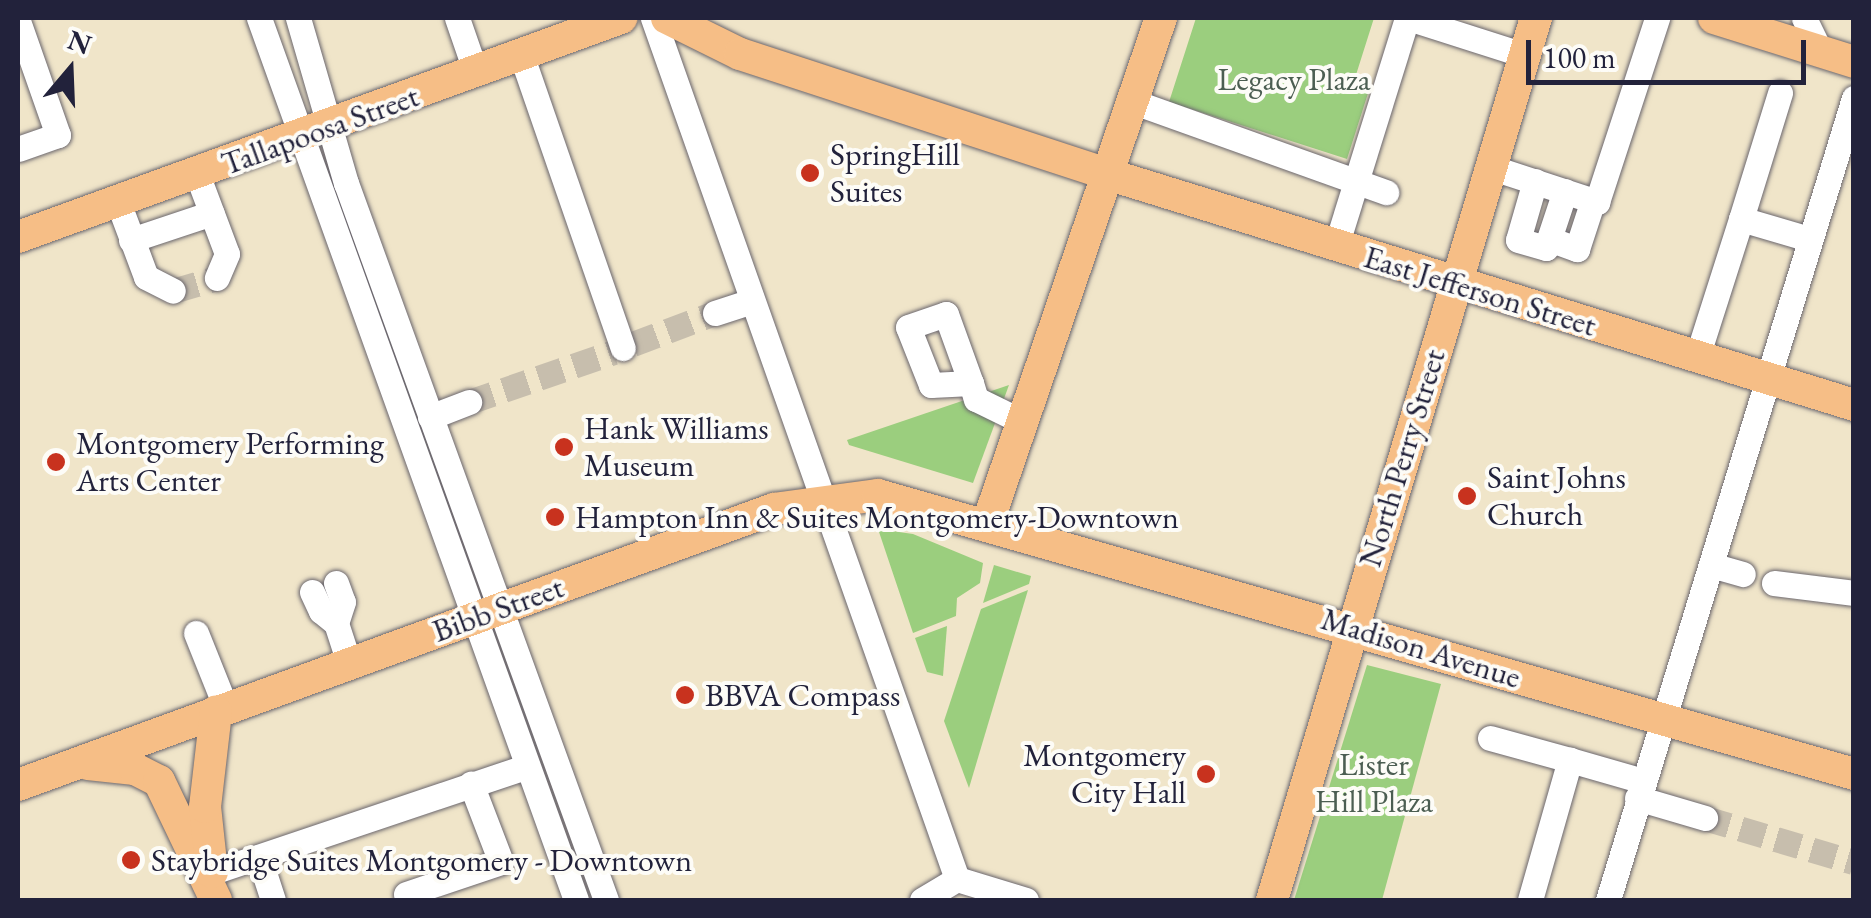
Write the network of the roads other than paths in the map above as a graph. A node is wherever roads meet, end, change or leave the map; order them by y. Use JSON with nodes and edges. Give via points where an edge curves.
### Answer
{"nodes":[{"id":1,"x":259,"y":18,"type":"edge"},
{"id":2,"x":298,"y":18,"type":"edge"},
{"id":3,"x":457,"y":18,"type":"edge"},
{"id":4,"x":621,"y":18,"type":"edge"},
{"id":5,"x":653,"y":18,"type":"edge"},
{"id":6,"x":667,"y":18,"type":"edge"},
{"id":7,"x":1161,"y":18,"type":"edge"},
{"id":8,"x":1408,"y":18,"type":"edge"},
{"id":9,"x":1536,"y":18,"type":"edge"},
{"id":10,"x":1657,"y":18,"type":"edge"},
{"id":11,"x":1714,"y":18,"type":"edge"},
{"id":12,"x":1804,"y":18,"type":"edge"},
{"id":13,"x":18,"y":21,"type":"edge"},
{"id":14,"x":1820,"y":51,"type":"junction"},
{"id":15,"x":1524,"y":55,"type":"junction"},
{"id":16,"x":522,"y":56,"type":"junction"},
{"id":17,"x":1854,"y":62,"type":"edge"},
{"id":18,"x":476,"y":73,"type":"junction"},
{"id":19,"x":1780,"y":93,"type":"dead end"},
{"id":20,"x":1854,"y":98,"type":"edge"},
{"id":21,"x":1134,"y":102,"type":"junction"},
{"id":22,"x":317,"y":131,"type":"junction"},
{"id":23,"x":18,"y":149,"type":"edge"},
{"id":24,"x":1490,"y":166,"type":"junction"},
{"id":25,"x":197,"y":174,"type":"junction"},
{"id":26,"x":1107,"y":174,"type":"junction"},
{"id":27,"x":1535,"y":181,"type":"junction"},
{"id":28,"x":1354,"y":182,"type":"junction"},
{"id":29,"x":1565,"y":191,"type":"junction"},
{"id":30,"x":1386,"y":192,"type":"dead end"},
{"id":31,"x":1595,"y":201,"type":"junction"},
{"id":32,"x":118,"y":202,"type":"junction"},
{"id":33,"x":212,"y":213,"type":"junction"},
{"id":34,"x":1741,"y":218,"type":"junction"},
{"id":35,"x":18,"y":238,"type":"edge"},
{"id":36,"x":1549,"y":239,"type":"junction"},
{"id":37,"x":131,"y":240,"type":"junction"},
{"id":38,"x":1809,"y":240,"type":"junction"},
{"id":39,"x":1336,"y":246,"type":"junction"},
{"id":40,"x":217,"y":278,"type":"dead end"},
{"id":41,"x":1454,"y":284,"type":"junction"},
{"id":42,"x":173,"y":291,"type":"dead end"},
{"id":43,"x":751,"y":301,"type":"junction"},
{"id":44,"x":715,"y":313,"type":"tunnel mouth"},
{"id":45,"x":623,"y":348,"type":"dead end"},
{"id":46,"x":1697,"y":357,"type":"junction"},
{"id":47,"x":1767,"y":379,"type":"junction"},
{"id":48,"x":970,"y":383,"type":"dead end"},
{"id":49,"x":469,"y":402,"type":"tunnel mouth"},
{"id":50,"x":1854,"y":405,"type":"edge"},
{"id":51,"x":430,"y":416,"type":"junction"},
{"id":52,"x":1021,"y":421,"type":"junction"},
{"id":53,"x":824,"y":499,"type":"junction"},
{"id":54,"x":988,"y":522,"type":"junction"},
{"id":55,"x":1711,"y":564,"type":"junction"},
{"id":56,"x":1742,"y":574,"type":"dead end"},
{"id":57,"x":1774,"y":583,"type":"dead end"},
{"id":58,"x":324,"y":587,"type":"dead end"},
{"id":59,"x":1854,"y":593,"type":"edge"},
{"id":60,"x":486,"y":613,"type":"junction"},
{"id":61,"x":1352,"y":627,"type":"junction"},
{"id":62,"x":196,"y":633,"type":"dead end"},
{"id":63,"x":349,"y":663,"type":"junction"},
{"id":64,"x":221,"y":710,"type":"junction"},
{"id":65,"x":1664,"y":718,"type":"junction"},
{"id":66,"x":1490,"y":738,"type":"dead end"},
{"id":67,"x":1570,"y":760,"type":"junction"},
{"id":68,"x":79,"y":762,"type":"junction"},
{"id":69,"x":527,"y":766,"type":"junction"},
{"id":70,"x":1854,"y":774,"type":"edge"},
{"id":71,"x":471,"y":784,"type":"junction"},
{"id":72,"x":18,"y":785,"type":"edge"},
{"id":73,"x":1640,"y":789,"type":"junction"},
{"id":74,"x":1704,"y":818,"type":"tunnel mouth"},
{"id":75,"x":258,"y":856,"type":"junction"},
{"id":76,"x":957,"y":880,"type":"junction"},
{"id":77,"x":212,"y":887,"type":"edge"},
{"id":78,"x":406,"y":894,"type":"dead end"},
{"id":79,"x":273,"y":900,"type":"edge"},
{"id":80,"x":576,"y":900,"type":"edge"},
{"id":81,"x":606,"y":900,"type":"edge"},
{"id":82,"x":922,"y":900,"type":"edge"},
{"id":83,"x":1026,"y":900,"type":"edge"},
{"id":84,"x":1272,"y":900,"type":"edge"},
{"id":85,"x":1530,"y":900,"type":"edge"},
{"id":86,"x":1608,"y":900,"type":"edge"}],
"edges":[{"from":1,"to":22,"type":"street"},
{"from":2,"to":22,"type":"street"},
{"from":3,"to":18,"type":"street"},
{"from":4,"to":16,"type":"main road","name":"Tallapoosa Street"},
{"from":5,"to":43,"type":"street"},
{"from":6,"to":26,"type":"main road","name":"East Jefferson Street","via":[[740,54]]},
{"from":7,"to":21,"type":"main road"},
{"from":8,"to":15,"type":"street"},
{"from":8,"to":28,"type":"street"},
{"from":9,"to":15,"type":"main road","name":"North Perry Street"},
{"from":10,"to":31,"type":"street"},
{"from":11,"to":14,"type":"main road"},
{"from":12,"to":14,"type":"street"},
{"from":13,"to":23,"type":"street","via":[[58,135]]},
{"from":14,"to":17,"type":"main road"},
{"from":15,"to":24,"type":"main road","name":"North Perry Street"},
{"from":16,"to":18,"type":"main road","name":"Tallapoosa Street"},
{"from":16,"to":45,"type":"street"},
{"from":18,"to":22,"type":"main road","name":"Tallapoosa Street"},
{"from":19,"to":34,"type":"street"},
{"from":20,"to":38,"type":"street"},
{"from":21,"to":26,"type":"main road"},
{"from":21,"to":28,"type":"street"},
{"from":22,"to":25,"type":"main road","name":"Tallapoosa Street"},
{"from":22,"to":51,"type":"street"},
{"from":22,"to":60,"type":"street"},
{"from":24,"to":27,"type":"street"},
{"from":24,"to":41,"type":"main road","name":"North Perry Street"},
{"from":25,"to":32,"type":"main road","name":"Tallapoosa Street"},
{"from":25,"to":33,"type":"street"},
{"from":26,"to":39,"type":"main road","name":"East Jefferson Street"},
{"from":26,"to":52,"type":"main road"},
{"from":27,"to":29,"type":"street"},
{"from":27,"to":36,"type":"street","via":[[1518,240],[1546,248]]},
{"from":28,"to":30,"type":"street"},
{"from":28,"to":39,"type":"street"},
{"from":29,"to":31,"type":"street"},
{"from":29,"to":36,"type":"street"},
{"from":31,"to":36,"type":"street","via":[[1577,248]]},
{"from":32,"to":35,"type":"main road","name":"Tallapoosa Street"},
{"from":32,"to":37,"type":"street"},
{"from":33,"to":37,"type":"street"},
{"from":33,"to":40,"type":"street","via":[[227,254]]},
{"from":34,"to":38,"type":"street"},
{"from":34,"to":46,"type":"street"},
{"from":37,"to":42,"type":"street","via":[[146,277]]},
{"from":38,"to":47,"type":"street"},
{"from":39,"to":41,"type":"main road","name":"East Jefferson Street"},
{"from":41,"to":46,"type":"main road","name":"East Jefferson Street"},
{"from":41,"to":61,"type":"main road","name":"North Perry Street"},
{"from":43,"to":44,"type":"street"},
{"from":43,"to":53,"type":"street"},
{"from":46,"to":47,"type":"main road","name":"East Jefferson Street"},
{"from":47,"to":50,"type":"main road","name":"East Jefferson Street"},
{"from":47,"to":55,"type":"street"},
{"from":48,"to":52,"type":"street","via":[[992,412]]},
{"from":49,"to":51,"type":"street"},
{"from":51,"to":60,"type":"street"},
{"from":52,"to":54,"type":"main road"},
{"from":53,"to":54,"type":"main road","name":"Bibb Street","via":[[878,495]]},
{"from":53,"to":60,"type":"main road","name":"Bibb Street","via":[[774,509]]},
{"from":53,"to":76,"type":"street"},
{"from":54,"to":61,"type":"main road","name":"Madison Avenue"},
{"from":55,"to":56,"type":"street"},
{"from":55,"to":65,"type":"street"},
{"from":57,"to":59,"type":"street"},
{"from":58,"to":63,"type":"street","via":[[344,602],[336,623]]},
{"from":60,"to":63,"type":"main road","name":"Bibb Street"},
{"from":60,"to":69,"type":"street"},
{"from":60,"to":81,"type":"street"},
{"from":61,"to":65,"type":"main road","name":"Madison Avenue"},
{"from":61,"to":84,"type":"main road","name":"North Perry Street"},
{"from":62,"to":64,"type":"street"},
{"from":63,"to":64,"type":"main road","name":"Bibb Street"},
{"from":64,"to":68,"type":"main road","name":"Bibb Street"},
{"from":64,"to":77,"type":"main road","via":[[205,807]]},
{"from":65,"to":70,"type":"main road","name":"Madison Avenue"},
{"from":65,"to":73,"type":"street"},
{"from":66,"to":67,"type":"street"},
{"from":67,"to":73,"type":"street"},
{"from":67,"to":85,"type":"street"},
{"from":68,"to":72,"type":"main road","name":"Bibb Street"},
{"from":68,"to":77,"type":"main road","via":[[134,769],[159,781]]},
{"from":69,"to":71,"type":"street"},
{"from":69,"to":80,"type":"street"},
{"from":71,"to":75,"type":"street"},
{"from":71,"to":78,"type":"street","via":[[501,862]]},
{"from":73,"to":74,"type":"street"},
{"from":73,"to":86,"type":"street"},
{"from":75,"to":77,"type":"street"},
{"from":75,"to":79,"type":"street"},
{"from":76,"to":82,"type":"street"},
{"from":76,"to":83,"type":"street"}]}
